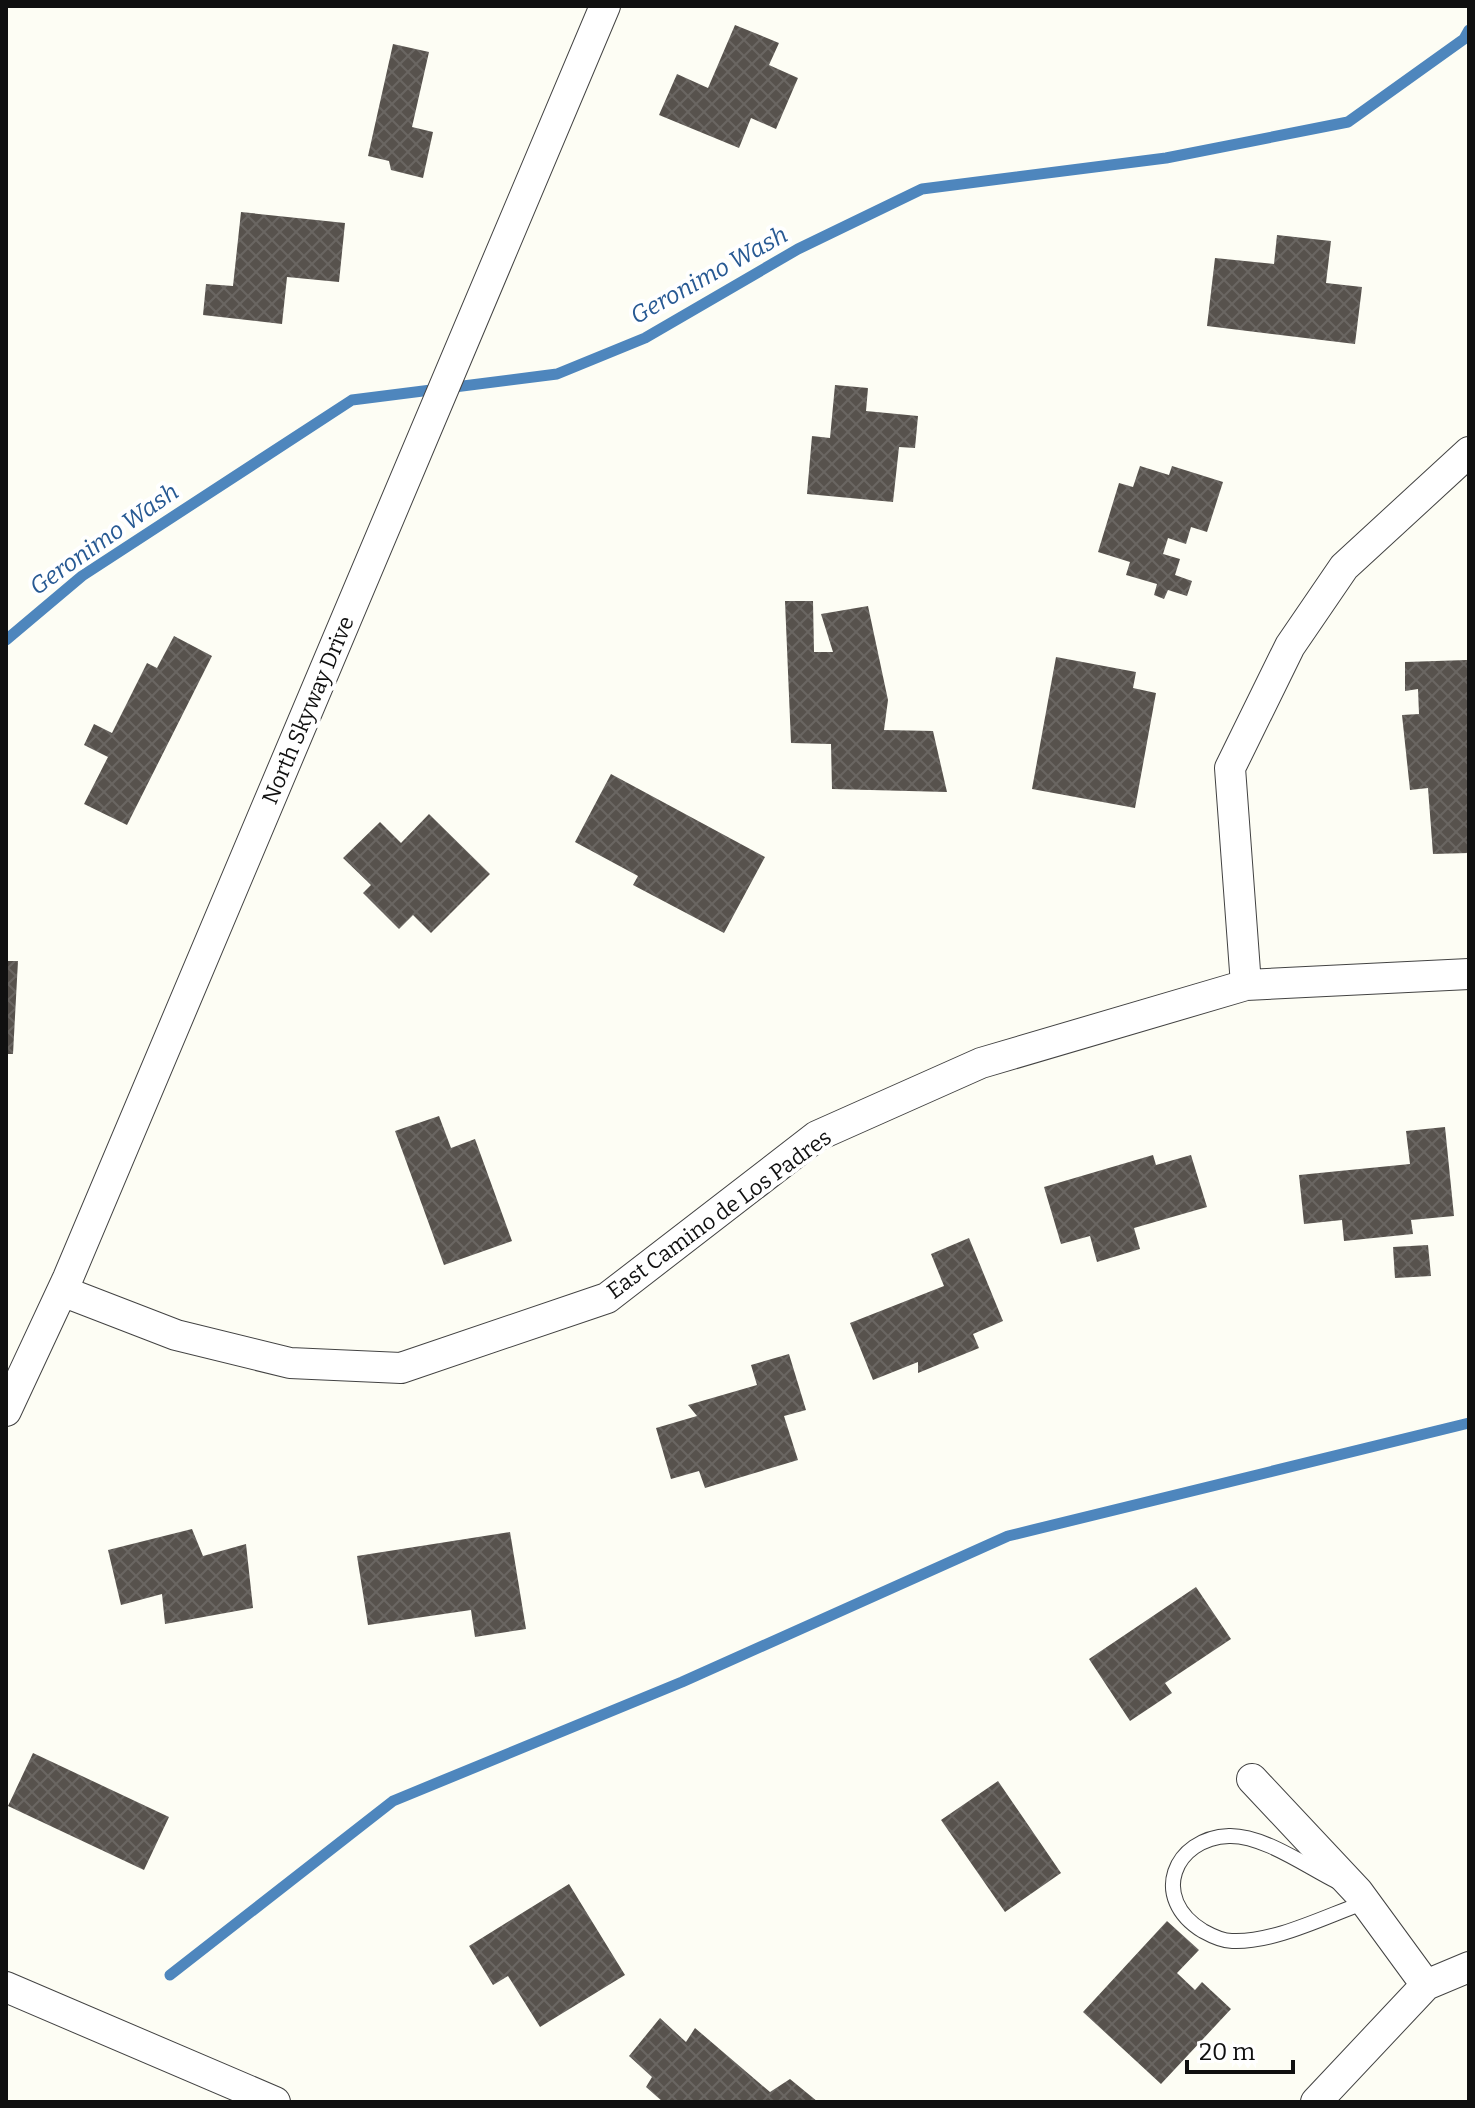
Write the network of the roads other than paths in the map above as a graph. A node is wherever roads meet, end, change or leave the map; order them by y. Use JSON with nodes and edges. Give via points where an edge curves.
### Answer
{"nodes":[{"id":1,"x":605,"y":6,"type":"edge"},
{"id":2,"x":1469,"y":452,"type":"edge"},
{"id":3,"x":1469,"y":974,"type":"edge"},
{"id":4,"x":1246,"y":985,"type":"junction"},
{"id":5,"x":62,"y":1291,"type":"junction"},
{"id":6,"x":6,"y":1411,"type":"edge"},
{"id":7,"x":1252,"y":1779,"type":"dead end"},
{"id":8,"x":1362,"y":1897,"type":"junction"},
{"id":9,"x":1469,"y":1967,"type":"edge"},
{"id":10,"x":1426,"y":1985,"type":"junction"},
{"id":11,"x":6,"y":1987,"type":"edge"},
{"id":12,"x":275,"y":2102,"type":"edge"},
{"id":13,"x":1316,"y":2102,"type":"edge"}],
"edges":[{"from":1,"to":5,"type":"street","name":"North Skyway Drive"},
{"from":2,"to":4,"type":"street","via":[[1344,567],[1290,646],[1230,768]]},
{"from":3,"to":4,"type":"street","name":"East Camino de Los Padres"},
{"from":4,"to":5,"type":"street","name":"East Camino de Los Padres","via":[[981,1063],[817,1136],[607,1298],[401,1368],[290,1363],[176,1335]]},
{"from":5,"to":6,"type":"street","name":"North Skyway Drive"},
{"from":7,"to":8,"type":"street"},
{"from":8,"to":8,"type":"lane","via":[[1293,1929],[1227,1941],[1191,1923],[1177,1908],[1173,1876],[1193,1849],[1231,1836],[1277,1850]]},
{"from":8,"to":10,"type":"street"},
{"from":9,"to":10,"type":"street"},
{"from":10,"to":13,"type":"street"},
{"from":11,"to":12,"type":"street"}]}
